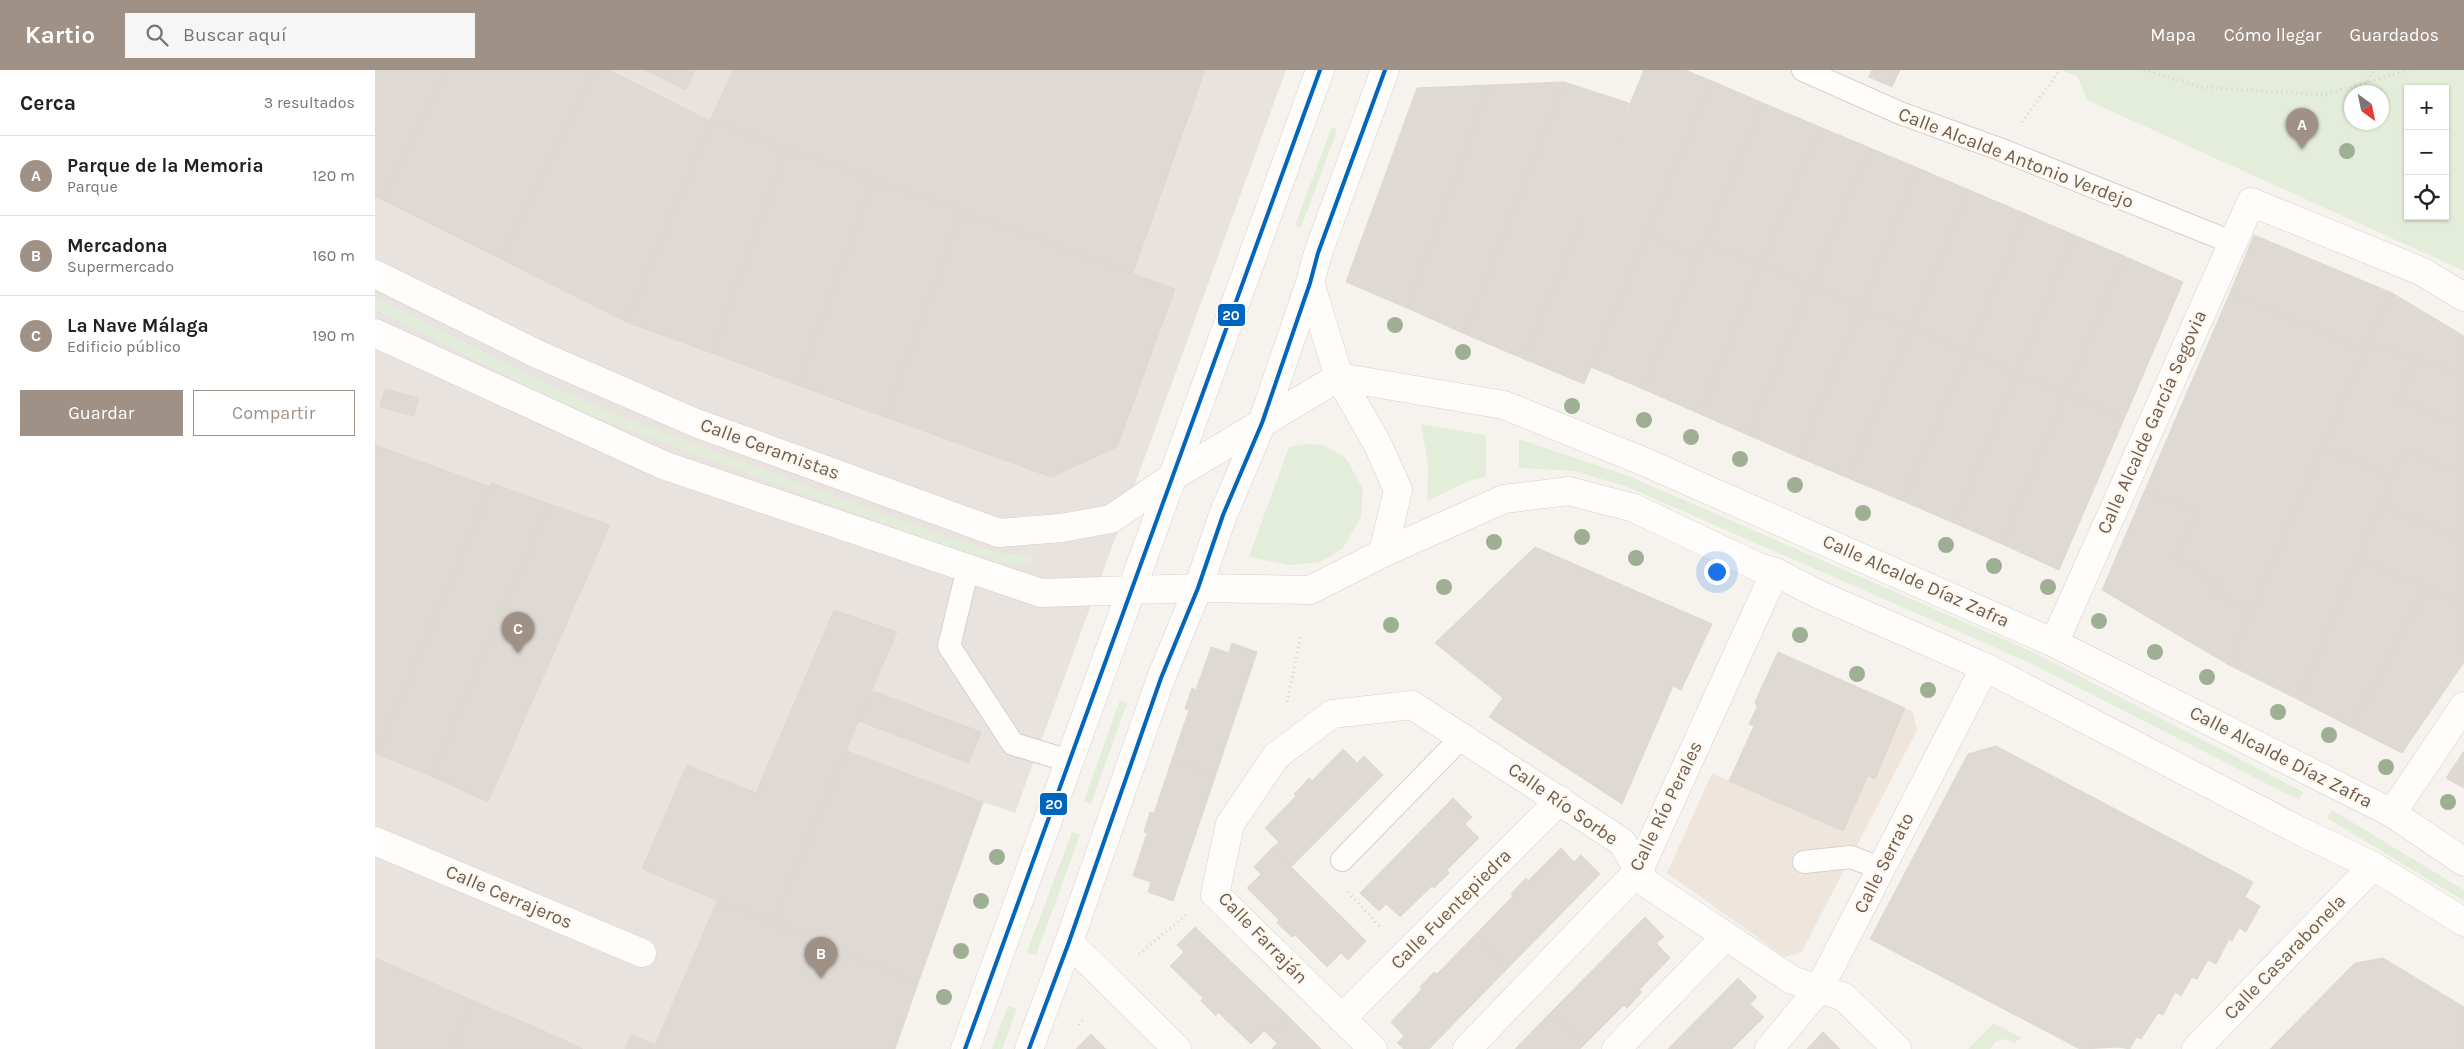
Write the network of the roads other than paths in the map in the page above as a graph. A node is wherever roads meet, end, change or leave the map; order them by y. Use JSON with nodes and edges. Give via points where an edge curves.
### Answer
{"nodes":[{"id":1,"x":1321,"y":70,"type":"edge"},
{"id":2,"x":1385,"y":70,"type":"edge"},
{"id":3,"x":1803,"y":70,"type":"edge"},
{"id":4,"x":1845,"y":70,"type":"edge"},
{"id":5,"x":1851,"y":92,"type":"junction"},
{"id":6,"x":2231,"y":242,"type":"junction"},
{"id":7,"x":375,"y":274,"type":"edge"},
{"id":8,"x":1310,"y":283,"type":"junction"},
{"id":9,"x":2464,"y":296,"type":"edge"},
{"id":10,"x":375,"y":333,"type":"edge"},
{"id":11,"x":1339,"y":377,"type":"junction"},
{"id":12,"x":1262,"y":423,"type":"junction"},
{"id":13,"x":1174,"y":476,"type":"junction"},
{"id":14,"x":1383,"y":553,"type":"junction"},
{"id":15,"x":968,"y":568,"type":"junction"},
{"id":16,"x":1775,"y":572,"type":"junction"},
{"id":17,"x":1198,"y":588,"type":"junction"},
{"id":18,"x":1133,"y":589,"type":"junction"},
{"id":19,"x":2054,"y":642,"type":"junction"},
{"id":20,"x":1985,"y":668,"type":"junction"},
{"id":21,"x":2464,"y":706,"type":"edge"},
{"id":22,"x":1463,"y":736,"type":"junction"},
{"id":23,"x":1276,"y":756,"type":"joint"},
{"id":24,"x":1070,"y":762,"type":"junction"},
{"id":25,"x":1560,"y":800,"type":"junction"},
{"id":26,"x":2392,"y":813,"type":"junction"},
{"id":27,"x":375,"y":841,"type":"edge"},
{"id":28,"x":1342,"y":860,"type":"road end"},
{"id":29,"x":1804,"y":862,"type":"dead end"},
{"id":30,"x":2464,"y":862,"type":"edge"},
{"id":31,"x":2373,"y":866,"type":"junction"},
{"id":32,"x":1881,"y":869,"type":"junction"},
{"id":33,"x":1639,"y":870,"type":"junction"},
{"id":34,"x":2464,"y":922,"type":"edge"},
{"id":35,"x":1725,"y":936,"type":"junction"},
{"id":36,"x":1069,"y":942,"type":"junction"},
{"id":37,"x":642,"y":952,"type":"dead end"},
{"id":38,"x":1819,"y":989,"type":"junction"},
{"id":39,"x":1342,"y":1018,"type":"junction"},
{"id":40,"x":965,"y":1049,"type":"edge"},
{"id":41,"x":1029,"y":1049,"type":"edge"},
{"id":42,"x":1177,"y":1049,"type":"edge"},
{"id":43,"x":1373,"y":1049,"type":"edge"},
{"id":44,"x":1467,"y":1049,"type":"edge"},
{"id":45,"x":1616,"y":1049,"type":"edge"},
{"id":46,"x":1769,"y":1049,"type":"edge"},
{"id":47,"x":1897,"y":1049,"type":"edge"},
{"id":48,"x":2197,"y":1049,"type":"edge"}],
"edges":[{"from":1,"to":13,"type":"main road"},
{"from":2,"to":8,"type":"main road","via":[[1317,253]]},
{"from":3,"to":5,"type":"lane","name":"Calle Alcalde Antonio Verdejo"},
{"from":4,"to":5,"type":"lane"},
{"from":5,"to":6,"type":"lane","name":"Calle Alcalde Antonio Verdejo"},
{"from":6,"to":9,"type":"main road","name":"Calle Alcalde García Segovia","via":[[2251,202],[2421,271]]},
{"from":6,"to":19,"type":"main road","name":"Calle Alcalde García Segovia"},
{"from":7,"to":13,"type":"main road","name":"Calle Ceramistas","via":[[535,353],[696,423],[999,533],[1061,528],[1111,519]]},
{"from":8,"to":11,"type":"main road"},
{"from":8,"to":12,"type":"main road"},
{"from":10,"to":15,"type":"main road","via":[[663,465]]},
{"from":11,"to":12,"type":"main road","name":"Calle Ceramistas"},
{"from":11,"to":14,"type":"main road","via":[[1377,443],[1398,490]]},
{"from":11,"to":19,"type":"main road","name":"Calle Alcalde Díaz Zafra","via":[[1504,405],[1654,466]]},
{"from":12,"to":13,"type":"main road","name":"Calle Ceramistas"},
{"from":12,"to":17,"type":"main road","via":[[1223,515]]},
{"from":13,"to":18,"type":"main road"},
{"from":14,"to":16,"type":"main road","via":[[1504,499],[1569,491],[1634,508],[1759,568]]},
{"from":14,"to":17,"type":"main road","via":[[1310,590]]},
{"from":15,"to":18,"type":"main road","via":[[1041,593]]},
{"from":15,"to":24,"type":"lane","via":[[949,646],[1013,744]]},
{"from":16,"to":20,"type":"main road"},
{"from":16,"to":33,"type":"main road","name":"Calle Río Perales"},
{"from":17,"to":18,"type":"main road"},
{"from":17,"to":36,"type":"main road","via":[[1161,678]]},
{"from":18,"to":24,"type":"main road"},
{"from":19,"to":26,"type":"main road","name":"Calle Alcalde Díaz Zafra"},
{"from":20,"to":31,"type":"main road"},
{"from":20,"to":32,"type":"main road","name":"Calle Serrato"},
{"from":21,"to":26,"type":"main road"},
{"from":22,"to":23,"type":"main road","name":"Calle Río Sorbe","via":[[1412,705],[1332,714]]},
{"from":22,"to":25,"type":"main road","name":"Calle Río Sorbe"},
{"from":22,"to":28,"type":"lane"},
{"from":23,"to":39,"type":"main road","name":"Calle Farraján","via":[[1230,824],[1215,894]]},
{"from":24,"to":40,"type":"main road"},
{"from":25,"to":33,"type":"main road","name":"Calle Río Sorbe","via":[[1622,842]]},
{"from":25,"to":39,"type":"main road","name":"Calle Fuentepiedra"},
{"from":26,"to":30,"type":"main road","name":"Calle Alcalde Díaz Zafra"},
{"from":27,"to":37,"type":"main road","name":"Calle Cerrajeros"},
{"from":29,"to":32,"type":"lane","via":[[1851,857]]},
{"from":31,"to":34,"type":"main road"},
{"from":31,"to":48,"type":"main road","name":"Calle Casarabonela"},
{"from":32,"to":38,"type":"main road","name":"Calle Serrato"},
{"from":33,"to":35,"type":"main road","name":"Calle Río Sorbe","via":[[1646,883]]},
{"from":33,"to":44,"type":"main road","name":"Calle Río Perales"},
{"from":35,"to":38,"type":"main road","name":"Calle Río Sorbe","via":[[1792,980]]},
{"from":35,"to":45,"type":"main road"},
{"from":36,"to":41,"type":"main road"},
{"from":36,"to":42,"type":"main road"},
{"from":38,"to":46,"type":"main road","name":"Calle Serrato"},
{"from":38,"to":47,"type":"main road","name":"Calle Río Sorbe","via":[[1844,996]]},
{"from":39,"to":43,"type":"main road","name":"Calle Farraján"}]}
